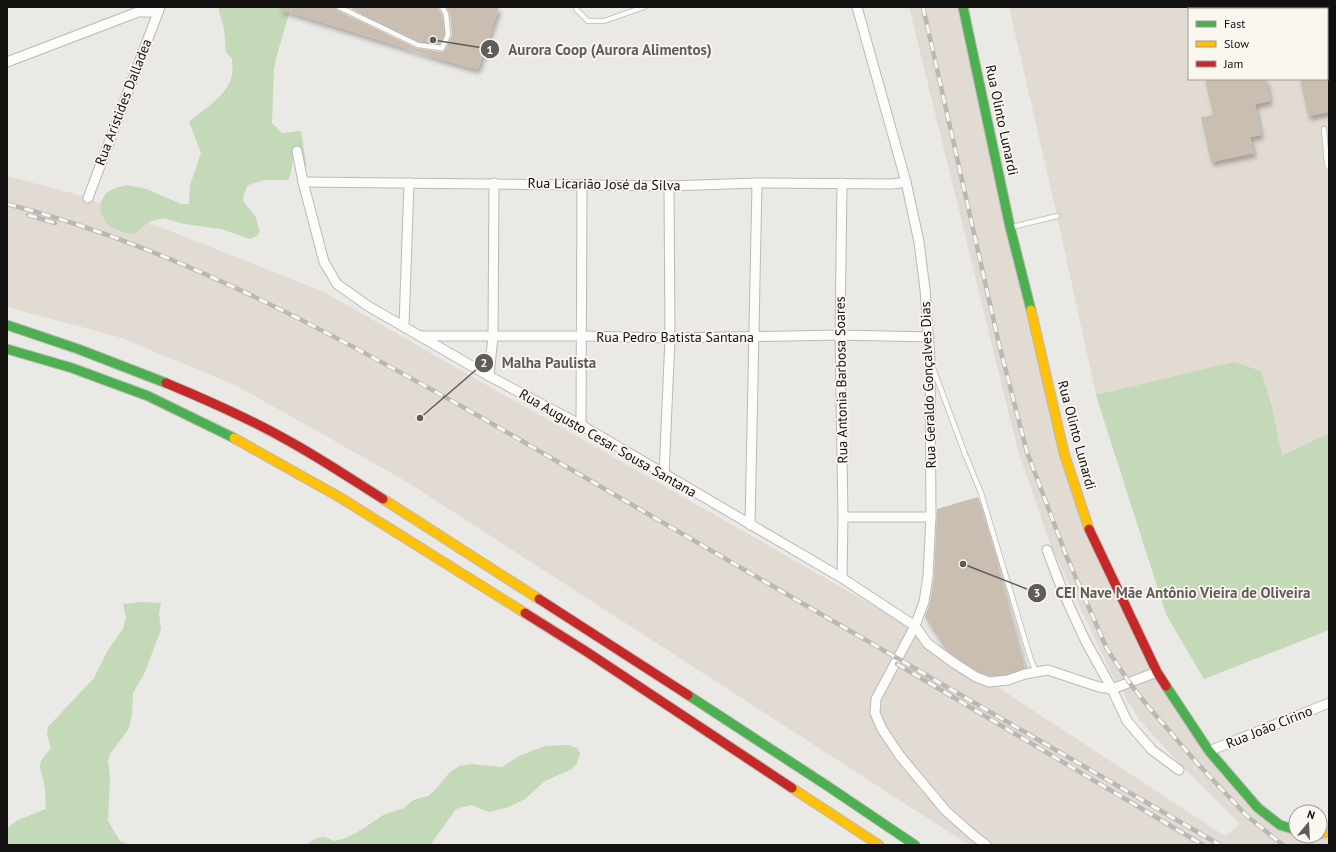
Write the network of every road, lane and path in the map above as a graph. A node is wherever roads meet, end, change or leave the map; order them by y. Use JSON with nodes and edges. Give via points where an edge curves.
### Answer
{"nodes":[{"id":1,"x":339,"y":7,"type":"edge"},
{"id":2,"x":442,"y":7,"type":"edge"},
{"id":3,"x":576,"y":7,"type":"edge"},
{"id":4,"x":644,"y":7,"type":"edge"},
{"id":5,"x":857,"y":7,"type":"edge"},
{"id":6,"x":964,"y":7,"type":"edge"},
{"id":7,"x":158,"y":10,"type":"edge"},
{"id":8,"x":7,"y":62,"type":"edge"},
{"id":9,"x":1324,"y":129,"type":"dead end"},
{"id":10,"x":297,"y":151,"type":"dead end"},
{"id":11,"x":1329,"y":168,"type":"edge"},
{"id":12,"x":303,"y":182,"type":"junction"},
{"id":13,"x":906,"y":182,"type":"junction"},
{"id":14,"x":409,"y":183,"type":"junction"},
{"id":15,"x":494,"y":183,"type":"junction"},
{"id":16,"x":757,"y":183,"type":"junction"},
{"id":17,"x":842,"y":183,"type":"junction"},
{"id":18,"x":582,"y":184,"type":"junction"},
{"id":19,"x":669,"y":186,"type":"junction"},
{"id":20,"x":88,"y":198,"type":"dead end"},
{"id":21,"x":1057,"y":216,"type":"dead end"},
{"id":22,"x":1010,"y":227,"type":"junction"},
{"id":23,"x":7,"y":325,"type":"edge"},
{"id":24,"x":404,"y":326,"type":"junction"},
{"id":25,"x":840,"y":335,"type":"junction"},
{"id":26,"x":421,"y":336,"type":"junction"},
{"id":27,"x":493,"y":336,"type":"junction"},
{"id":28,"x":582,"y":336,"type":"junction"},
{"id":29,"x":929,"y":337,"type":"junction"},
{"id":30,"x":670,"y":338,"type":"junction"},
{"id":31,"x":755,"y":338,"type":"junction"},
{"id":32,"x":7,"y":349,"type":"edge"},
{"id":33,"x":930,"y":359,"type":"junction"},
{"id":34,"x":489,"y":376,"type":"junction"},
{"id":35,"x":581,"y":425,"type":"junction"},
{"id":36,"x":664,"y":475,"type":"junction"},
{"id":37,"x":931,"y":517,"type":"junction"},
{"id":38,"x":843,"y":518,"type":"junction"},
{"id":39,"x":750,"y":525,"type":"junction"},
{"id":40,"x":1047,"y":550,"type":"dead end"},
{"id":41,"x":842,"y":578,"type":"junction"},
{"id":42,"x":916,"y":626,"type":"junction"},
{"id":43,"x":1036,"y":672,"type":"junction"},
{"id":44,"x":1157,"y":672,"type":"junction"},
{"id":45,"x":1112,"y":689,"type":"junction"},
{"id":46,"x":1329,"y":703,"type":"edge"},
{"id":47,"x":1209,"y":751,"type":"junction"},
{"id":48,"x":1179,"y":770,"type":"dead end"},
{"id":49,"x":1288,"y":828,"type":"edge"},
{"id":50,"x":879,"y":844,"type":"edge"},
{"id":51,"x":915,"y":845,"type":"edge"},
{"id":52,"x":986,"y":845,"type":"edge"}],
"edges":[{"from":1,"to":2,"type":"lane","via":[[418,45],[442,48],[448,36],[446,14]]},
{"from":3,"to":4,"type":"lane","via":[[588,21],[604,21]]},
{"from":5,"to":13,"type":"street","name":"Rua Geraldo Gonçalves Dias"},
{"from":6,"to":22,"type":"main road","name":"Rua Olinto Lunardi"},
{"from":7,"to":8,"type":"street","via":[[138,12]]},
{"from":7,"to":20,"type":"street","name":"Rua Aristides Dalladea"},
{"from":9,"to":11,"type":"lane"},
{"from":10,"to":12,"type":"street","name":"Rua Augusto Cesar Sousa Santana"},
{"from":12,"to":14,"type":"street","name":"Rua Licarião José da Silva"},
{"from":12,"to":24,"type":"street","name":"Rua Augusto Cesar Sousa Santana","via":[[324,262],[337,284],[368,306]]},
{"from":13,"to":17,"type":"street","name":"Rua Licarião José da Silva"},
{"from":13,"to":29,"type":"street","name":"Rua Geraldo Gonçalves Dias","via":[[919,242]]},
{"from":14,"to":15,"type":"street","name":"Rua Licarião José da Silva"},
{"from":14,"to":24,"type":"street"},
{"from":15,"to":18,"type":"street","name":"Rua Licarião José da Silva"},
{"from":15,"to":27,"type":"street"},
{"from":16,"to":17,"type":"street","name":"Rua Licarião José da Silva"},
{"from":16,"to":19,"type":"street","name":"Rua Licarião José da Silva"},
{"from":16,"to":31,"type":"street"},
{"from":17,"to":25,"type":"street","name":"Rua Antonia Barbosa Soares"},
{"from":18,"to":19,"type":"street","name":"Rua Licarião José da Silva"},
{"from":18,"to":28,"type":"street"},
{"from":19,"to":30,"type":"street"},
{"from":21,"to":22,"type":"lane"},
{"from":22,"to":44,"type":"main road","name":"Rua Olinto Lunardi","via":[[1064,453],[1088,526]]},
{"from":23,"to":51,"type":"main road","via":[[98,356],[185,391],[286,440],[357,482],[716,712]]},
{"from":24,"to":26,"type":"street","name":"Rua Augusto Cesar Sousa Santana"},
{"from":25,"to":29,"type":"street","name":"Rua Pedro Batista Santana"},
{"from":25,"to":31,"type":"street","name":"Rua Pedro Batista Santana"},
{"from":25,"to":38,"type":"street","name":"Rua Antonia Barbosa Soares"},
{"from":26,"to":27,"type":"street","name":"Rua Pedro Batista Santana"},
{"from":26,"to":34,"type":"street","name":"Rua Augusto Cesar Sousa Santana"},
{"from":27,"to":28,"type":"street","name":"Rua Pedro Batista Santana"},
{"from":27,"to":34,"type":"street"},
{"from":28,"to":30,"type":"street","name":"Rua Pedro Batista Santana"},
{"from":28,"to":35,"type":"street"},
{"from":29,"to":33,"type":"street","name":"Rua Geraldo Gonçalves Dias"},
{"from":30,"to":31,"type":"street","name":"Rua Pedro Batista Santana"},
{"from":30,"to":36,"type":"street"},
{"from":31,"to":39,"type":"street"},
{"from":32,"to":50,"type":"main road","via":[[72,368],[155,399],[227,434],[335,494],[587,652]]},
{"from":33,"to":37,"type":"street","name":"Rua Geraldo Gonçalves Dias"},
{"from":33,"to":43,"type":"lane","via":[[981,493]]},
{"from":34,"to":35,"type":"street","name":"Rua Augusto Cesar Sousa Santana"},
{"from":35,"to":36,"type":"street","name":"Rua Augusto Cesar Sousa Santana"},
{"from":36,"to":39,"type":"street","name":"Rua Augusto Cesar Sousa Santana"},
{"from":37,"to":38,"type":"street"},
{"from":37,"to":42,"type":"street","name":"Rua Geraldo Gonçalves Dias","via":[[928,576],[924,602]]},
{"from":38,"to":41,"type":"street","name":"Rua Antonia Barbosa Soares"},
{"from":39,"to":41,"type":"street","name":"Rua Augusto Cesar Sousa Santana"},
{"from":40,"to":45,"type":"street","via":[[1084,640]]},
{"from":41,"to":42,"type":"street","name":"Rua Augusto Cesar Sousa Santana"},
{"from":42,"to":43,"type":"street","via":[[928,644],[976,677],[989,682]]},
{"from":42,"to":52,"type":"street","name":"Rua Geraldo Gonçalves Dias","via":[[876,699],[875,713],[900,756],[946,811]]},
{"from":43,"to":45,"type":"street","via":[[1048,670]]},
{"from":44,"to":45,"type":"street"},
{"from":44,"to":47,"type":"main road","name":"Rua Olinto Lunardi"},
{"from":45,"to":48,"type":"street","via":[[1127,721],[1152,750]]},
{"from":46,"to":47,"type":"street","name":"Rua João Cirino"},
{"from":47,"to":49,"type":"main road","name":"Rua Olinto Lunardi","via":[[1258,808],[1280,825]]}]}
